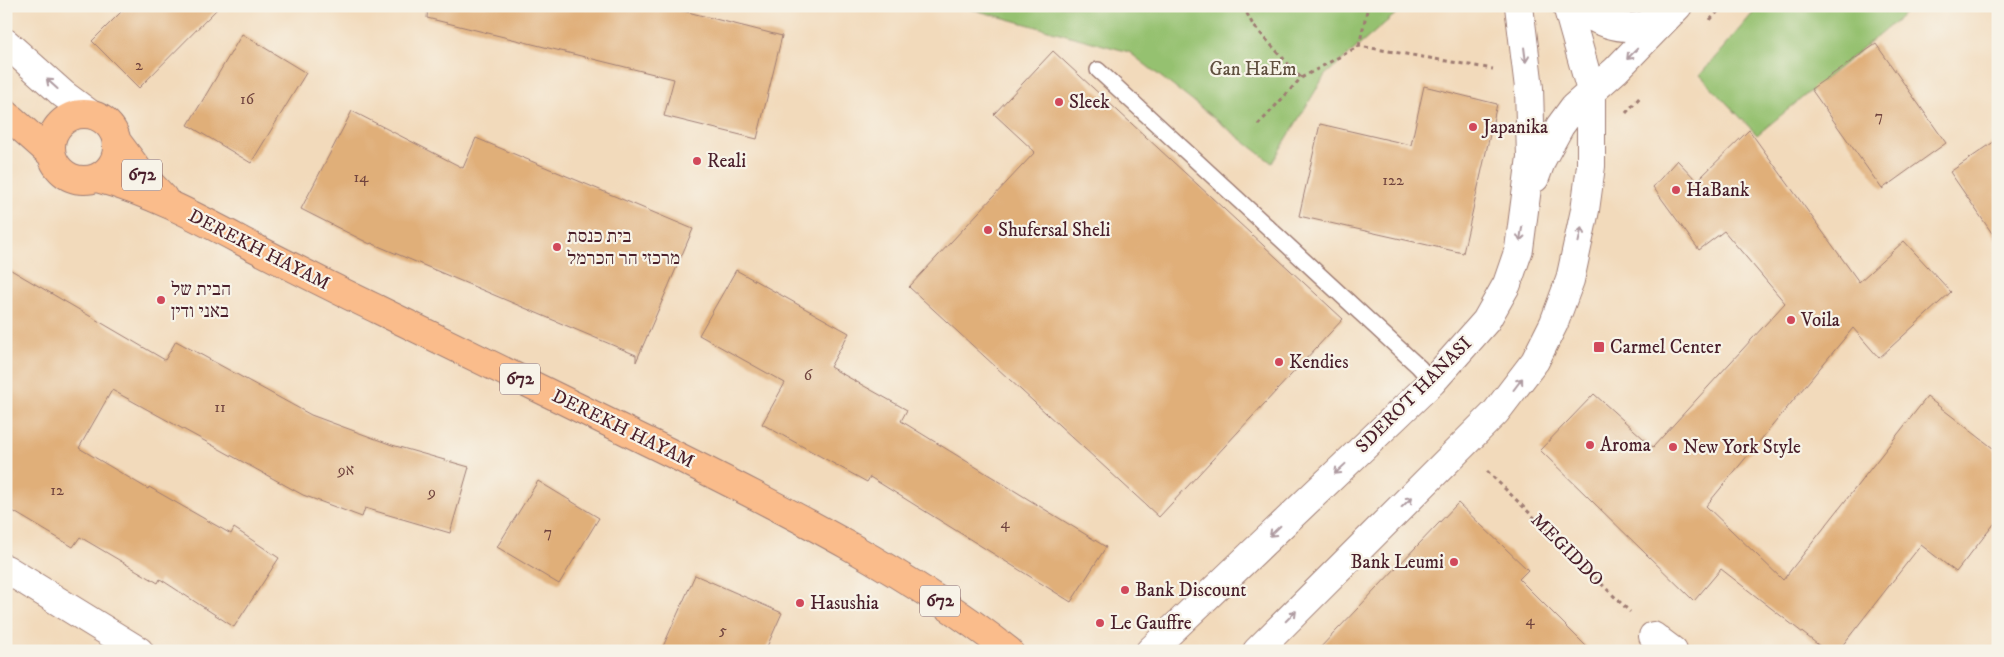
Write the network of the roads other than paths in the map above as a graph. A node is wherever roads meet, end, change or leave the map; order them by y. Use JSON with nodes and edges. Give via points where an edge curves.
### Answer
{"nodes":[{"id":1,"x":1519,"y":6,"type":"edge"},
{"id":2,"x":1567,"y":6,"type":"edge"},
{"id":3,"x":1577,"y":6,"type":"edge"},
{"id":4,"x":1676,"y":7,"type":"edge"},
{"id":5,"x":6,"y":43,"type":"edge"},
{"id":6,"x":1098,"y":70,"type":"dead end"},
{"id":7,"x":1591,"y":91,"type":"junction"},
{"id":8,"x":7,"y":114,"type":"edge"},
{"id":9,"x":90,"y":114,"type":"junction"},
{"id":10,"x":60,"y":124,"type":"junction"},
{"id":11,"x":118,"y":144,"type":"junction"},
{"id":12,"x":51,"y":154,"type":"junction"},
{"id":13,"x":97,"y":178,"type":"junction"},
{"id":14,"x":170,"y":203,"type":"junction"},
{"id":15,"x":1526,"y":204,"type":"junction"},
{"id":16,"x":1432,"y":382,"type":"junction"},
{"id":17,"x":6,"y":569,"type":"edge"},
{"id":18,"x":1008,"y":650,"type":"edge"},
{"id":19,"x":139,"y":651,"type":"edge"},
{"id":20,"x":1150,"y":651,"type":"edge"},
{"id":21,"x":1257,"y":651,"type":"edge"}],
"edges":[{"from":1,"to":15,"type":"street","name":"SDEROT HANASI","one_way":true,"via":[[1529,88],[1531,157]]},
{"from":2,"to":7,"type":"street"},
{"from":3,"to":4,"type":"street","via":[[1594,19],[1632,26],[1644,25]]},
{"from":4,"to":7,"type":"street","one_way":true,"via":[[1616,70]]},
{"from":9,"to":5,"type":"street","one_way":true},
{"from":6,"to":16,"type":"lane"},
{"from":7,"to":15,"type":"street","via":[[1560,126],[1542,159]]},
{"from":21,"to":7,"type":"street","one_way":true,"via":[[1463,447],[1496,412],[1535,361],[1558,315],[1570,280],[1585,210],[1591,166]]},
{"from":8,"to":10,"type":"main road","number":"672","via":[[34,124]]},
{"from":8,"to":12,"type":"main road","number":"672"},
{"from":9,"to":10,"type":"main road","number":"672","via":[[69,117]]},
{"from":9,"to":11,"type":"main road","number":"672","via":[[109,124]]},
{"from":10,"to":12,"type":"main road","via":[[54,132]]},
{"from":11,"to":13,"type":"main road","number":"672","via":[[113,164]]},
{"from":11,"to":14,"type":"main road","name":"DEREKH HAYAM","number":"672"},
{"from":12,"to":13,"type":"main road","number":"672","via":[[60,169],[69,176],[85,180]]},
{"from":13,"to":14,"type":"main road","name":"DEREKH HAYAM","number":"672"},
{"from":14,"to":18,"type":"main road","name":"DEREKH HAYAM","number":"672","via":[[307,275],[770,502],[942,602]]},
{"from":15,"to":16,"type":"street","name":"SDEROT HANASI","one_way":true,"via":[[1519,249],[1507,284],[1486,321]]},
{"from":16,"to":20,"type":"street","name":"SDEROT HANASI","one_way":true},
{"from":17,"to":19,"type":"street"}]}
